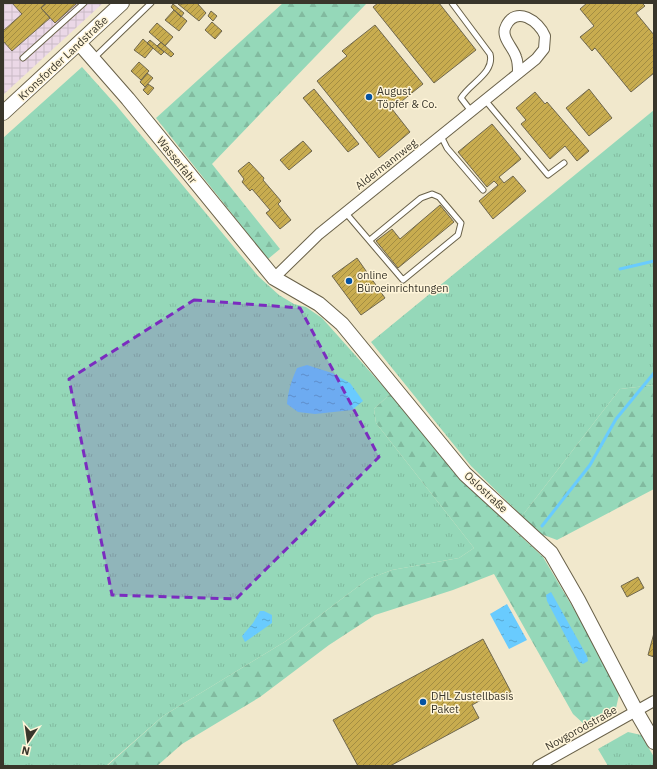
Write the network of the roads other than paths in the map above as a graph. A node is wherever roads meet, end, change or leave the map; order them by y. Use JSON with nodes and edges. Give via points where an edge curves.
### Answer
{"nodes":[{"id":1,"x":84,"y":3,"type":"edge"},
{"id":2,"x":122,"y":3,"type":"edge"},
{"id":3,"x":151,"y":3,"type":"edge"},
{"id":4,"x":452,"y":3,"type":"edge"},
{"id":5,"x":80,"y":43,"type":"junction"},
{"id":6,"x":24,"y":58,"type":"dead end"},
{"id":7,"x":94,"y":59,"type":"junction"},
{"id":8,"x":518,"y":72,"type":"junction"},
{"id":9,"x":485,"y":100,"type":"junction"},
{"id":10,"x":472,"y":111,"type":"junction"},
{"id":11,"x":3,"y":113,"type":"edge"},
{"id":12,"x":441,"y":136,"type":"junction"},
{"id":13,"x":564,"y":163,"type":"dead end"},
{"id":14,"x":484,"y":190,"type":"dead end"},
{"id":15,"x":345,"y":212,"type":"junction"},
{"id":16,"x":370,"y":240,"type":"junction"},
{"id":17,"x":274,"y":278,"type":"junction"},
{"id":18,"x":654,"y":701,"type":"edge"},
{"id":19,"x":636,"y":711,"type":"junction"},
{"id":20,"x":654,"y":742,"type":"edge"},
{"id":21,"x":538,"y":766,"type":"edge"}],
"edges":[{"from":1,"to":6,"type":"lane"},
{"from":2,"to":5,"type":"street","name":"Kronsforder Landstraße"},
{"from":3,"to":7,"type":"lane","name":"Kronsforder Landstraße"},
{"from":4,"to":10,"type":"lane","via":[[490,54],[491,59],[490,67],[461,98]]},
{"from":5,"to":7,"type":"street","name":"Wasserfahr"},
{"from":5,"to":11,"type":"street","name":"Kronsforder Landstraße"},
{"from":7,"to":17,"type":"street","name":"Wasserfahr"},
{"from":8,"to":8,"type":"street","name":"Aldermannweg","via":[[536,59],[546,42],[540,27],[524,16],[514,17],[504,31],[516,57]]},
{"from":8,"to":9,"type":"street","name":"Aldermannweg"},
{"from":9,"to":10,"type":"street","name":"Aldermannweg"},
{"from":9,"to":13,"type":"lane","via":[[548,175]]},
{"from":10,"to":12,"type":"street","name":"Aldermannweg"},
{"from":12,"to":14,"type":"lane","via":[[447,148]]},
{"from":12,"to":15,"type":"street","name":"Aldermannweg"},
{"from":15,"to":16,"type":"lane"},
{"from":15,"to":17,"type":"street","name":"Aldermannweg"},
{"from":16,"to":16,"type":"lane","via":[[403,280],[458,235],[460,223],[439,197],[432,194],[421,198]]},
{"from":17,"to":19,"type":"street","name":"Oslostraße","via":[[290,290],[318,304],[342,324],[465,474],[551,553]]},
{"from":18,"to":19,"type":"street","name":"Novgorodstraße"},
{"from":19,"to":20,"type":"street","name":"Oslostraße"},
{"from":19,"to":21,"type":"street","name":"Novgorodstraße"}]}
